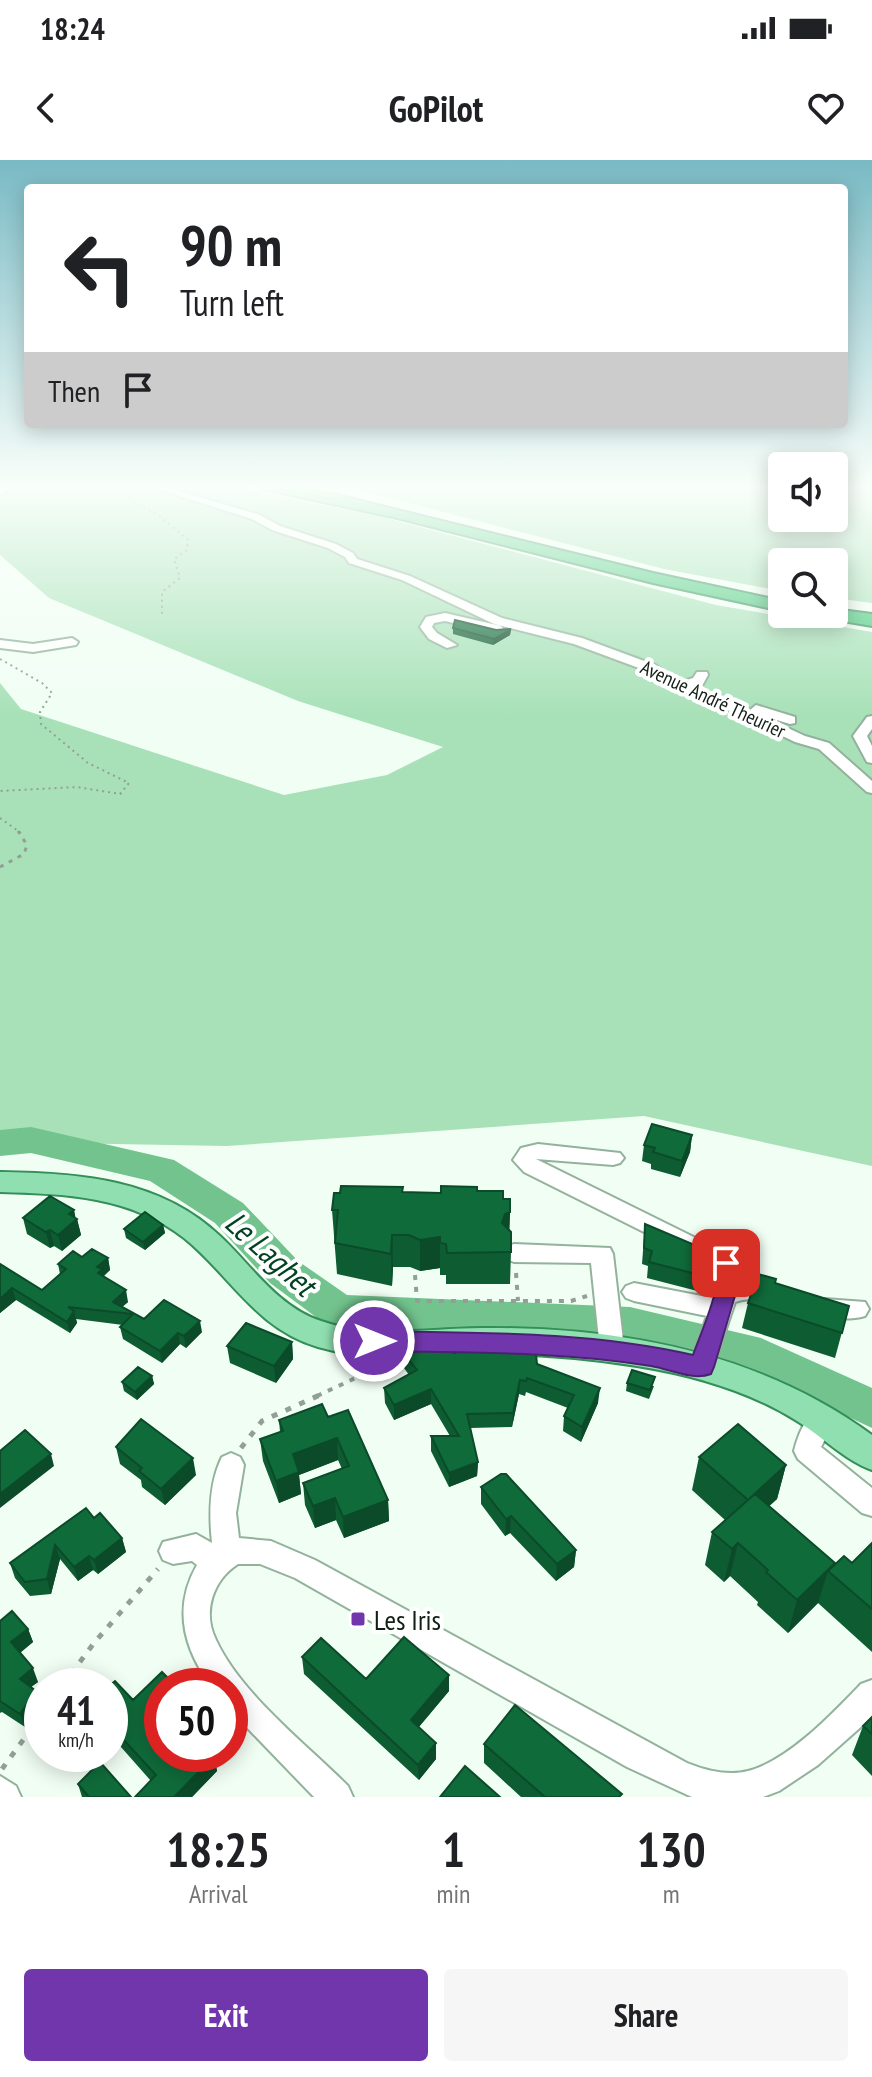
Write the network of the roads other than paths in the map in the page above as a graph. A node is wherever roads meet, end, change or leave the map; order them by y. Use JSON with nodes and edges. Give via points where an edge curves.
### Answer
{"nodes":[{"id":1,"x":357,"y":562,"type":"edge"},
{"id":2,"x":583,"y":562,"type":"edge"},
{"id":3,"x":611,"y":562,"type":"edge"},
{"id":4,"x":768,"y":595,"type":"edge"},
{"id":5,"x":768,"y":603,"type":"edge"},
{"id":6,"x":848,"y":609,"type":"edge"},
{"id":7,"x":872,"y":612,"type":"edge"},
{"id":8,"x":848,"y":616,"type":"edge"},
{"id":9,"x":872,"y":620,"type":"edge"},
{"id":10,"x":559,"y":637,"type":"junction"},
{"id":11,"x":72,"y":642,"type":"dead end"},
{"id":12,"x":0,"y":644,"type":"edge"},
{"id":13,"x":451,"y":645,"type":"dead end"},
{"id":14,"x":640,"y":654,"type":"dead end"},
{"id":15,"x":702,"y":675,"type":"dead end"},
{"id":16,"x":656,"y":683,"type":"dead end"},
{"id":17,"x":691,"y":689,"type":"junction"},
{"id":18,"x":712,"y":699,"type":"junction"},
{"id":19,"x":790,"y":720,"type":"dead end"},
{"id":20,"x":872,"y":720,"type":"edge"},
{"id":21,"x":830,"y":750,"type":"junction"},
{"id":22,"x":872,"y":760,"type":"edge"},
{"id":23,"x":872,"y":789,"type":"edge"},
{"id":24,"x":613,"y":1158,"type":"dead end"},
{"id":25,"x":0,"y":1182,"type":"edge"},
{"id":26,"x":514,"y":1253,"type":"edge"},
{"id":27,"x":634,"y":1292,"type":"dead end"},
{"id":28,"x":720,"y":1308,"type":"junction"},
{"id":29,"x":857,"y":1309,"type":"dead end"},
{"id":30,"x":612,"y":1344,"type":"junction"},
{"id":31,"x":703,"y":1362,"type":"junction"},
{"id":32,"x":823,"y":1418,"type":"junction"},
{"id":33,"x":237,"y":1454,"type":"road end"},
{"id":34,"x":872,"y":1455,"type":"edge"},
{"id":35,"x":872,"y":1504,"type":"edge"},
{"id":36,"x":173,"y":1551,"type":"road end"},
{"id":37,"x":221,"y":1559,"type":"junction"},
{"id":38,"x":872,"y":1695,"type":"edge"},
{"id":39,"x":690,"y":1788,"type":"edge"},
{"id":40,"x":0,"y":1792,"type":"edge"},
{"id":41,"x":5,"y":1797,"type":"edge"},
{"id":42,"x":337,"y":1797,"type":"edge"}],
"edges":[{"from":1,"to":10,"type":"street","name":"Avenue André Theurier","via":[[406,578],[484,615]]},
{"from":2,"to":5,"type":"highway"},
{"from":3,"to":4,"type":"highway"},
{"from":6,"to":7,"type":"highway"},
{"from":8,"to":9,"type":"highway"},
{"from":10,"to":13,"type":"street","via":[[445,617],[430,620],[426,627],[433,636]]},
{"from":10,"to":17,"type":"street","name":"Avenue André Theurier","via":[[651,668]]},
{"from":11,"to":12,"type":"street","via":[[33,648]]},
{"from":14,"to":17,"type":"street"},
{"from":15,"to":17,"type":"street"},
{"from":16,"to":17,"type":"street","via":[[677,695]]},
{"from":17,"to":18,"type":"street","name":"Avenue André Theurier"},
{"from":18,"to":19,"type":"street"},
{"from":18,"to":21,"type":"street","name":"Avenue André Theurier"},
{"from":20,"to":22,"type":"street","via":[[860,736]]},
{"from":21,"to":22,"type":"street"},
{"from":21,"to":23,"type":"street","name":"Avenue André Theurier"},
{"from":24,"to":28,"type":"street","via":[[538,1151],[524,1160],[726,1263],[730,1272]]},
{"from":25,"to":30,"type":"main road","via":[[85,1185],[156,1205],[196,1231],[275,1313],[318,1334],[362,1341]]},
{"from":26,"to":30,"type":"street","via":[[602,1254]]},
{"from":27,"to":28,"type":"street"},
{"from":28,"to":29,"type":"street","via":[[752,1287],[798,1305]]},
{"from":28,"to":31,"type":"street"},
{"from":30,"to":31,"type":"main road"},
{"from":31,"to":32,"type":"main road"},
{"from":32,"to":34,"type":"main road"},
{"from":32,"to":35,"type":"street","via":[[807,1451]]},
{"from":33,"to":37,"type":"street","via":[[222,1513]]},
{"from":36,"to":37,"type":"street","via":[[196,1547]]},
{"from":37,"to":39,"type":"street","via":[[260,1550],[305,1569]]},
{"from":37,"to":42,"type":"street","via":[[205,1575],[196,1608],[203,1648],[242,1698]]},
{"from":38,"to":39,"type":"street","via":[[828,1739],[754,1784]]},
{"from":40,"to":41,"type":"street"}]}
